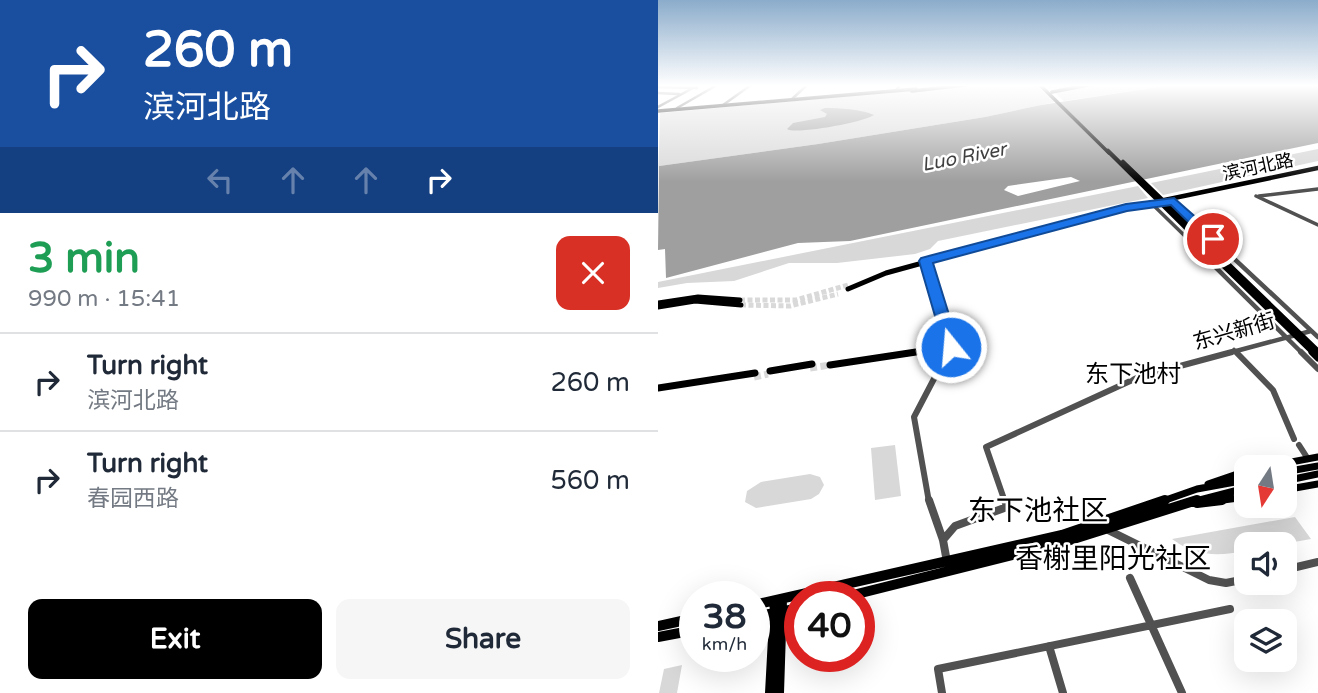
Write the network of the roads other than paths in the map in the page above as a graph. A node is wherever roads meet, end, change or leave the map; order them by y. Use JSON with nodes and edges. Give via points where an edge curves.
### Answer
{"nodes":[{"id":1,"x":1076,"y":117,"type":"edge"},
{"id":2,"x":1076,"y":117,"type":"edge"},
{"id":3,"x":1318,"y":168,"type":"edge"},
{"id":4,"x":1318,"y":189,"type":"edge"},
{"id":5,"x":1172,"y":201,"type":"junction"},
{"id":6,"x":1151,"y":203,"type":"junction"},
{"id":7,"x":1318,"y":225,"type":"edge"},
{"id":8,"x":926,"y":261,"type":"junction"},
{"id":9,"x":848,"y":287,"type":"tunnel mouth"},
{"id":10,"x":741,"y":302,"type":"tunnel mouth"},
{"id":11,"x":658,"y":305,"type":"edge"},
{"id":12,"x":1311,"y":331,"type":"junction"},
{"id":13,"x":1285,"y":336,"type":"junction"},
{"id":14,"x":1318,"y":337,"type":"edge"},
{"id":15,"x":951,"y":345,"type":"junction"},
{"id":16,"x":1234,"y":350,"type":"junction"},
{"id":17,"x":1318,"y":351,"type":"edge"},
{"id":18,"x":1318,"y":358,"type":"edge"},
{"id":19,"x":830,"y":363,"type":"tunnel mouth"},
{"id":20,"x":811,"y":366,"type":"tunnel mouth"},
{"id":21,"x":1318,"y":369,"type":"edge"},
{"id":22,"x":769,"y":372,"type":"tunnel mouth"},
{"id":23,"x":754,"y":375,"type":"tunnel mouth"},
{"id":24,"x":658,"y":390,"type":"edge"},
{"id":25,"x":1318,"y":457,"type":"edge"},
{"id":26,"x":1308,"y":458,"type":"junction"},
{"id":27,"x":1297,"y":460,"type":"edge"},
{"id":28,"x":1318,"y":466,"type":"edge"},
{"id":29,"x":1297,"y":470,"type":"edge"},
{"id":30,"x":1234,"y":474,"type":"edge"},
{"id":31,"x":1318,"y":474,"type":"edge"},
{"id":32,"x":1297,"y":478,"type":"edge"},
{"id":33,"x":1234,"y":482,"type":"edge"},
{"id":34,"x":1318,"y":484,"type":"edge"},
{"id":35,"x":1297,"y":488,"type":"edge"},
{"id":36,"x":1197,"y":489,"type":"junction"},
{"id":37,"x":1234,"y":491,"type":"edge"},
{"id":38,"x":1234,"y":499,"type":"edge"},
{"id":39,"x":1178,"y":506,"type":"junction"},
{"id":40,"x":1105,"y":528,"type":"junction"},
{"id":41,"x":943,"y":540,"type":"junction"},
{"id":42,"x":947,"y":562,"type":"junction"},
{"id":43,"x":1318,"y":562,"type":"edge"},
{"id":44,"x":1297,"y":567,"type":"edge"},
{"id":45,"x":1130,"y":578,"type":"dead end"},
{"id":46,"x":1234,"y":581,"type":"edge"},
{"id":47,"x":875,"y":589,"type":"edge"},
{"id":48,"x":778,"y":600,"type":"junction"},
{"id":49,"x":770,"y":602,"type":"edge"},
{"id":50,"x":1230,"y":609,"type":"dead end"},
{"id":51,"x":784,"y":612,"type":"edge"},
{"id":52,"x":778,"y":613,"type":"junction"},
{"id":53,"x":770,"y":614,"type":"edge"},
{"id":54,"x":679,"y":621,"type":"edge"},
{"id":55,"x":1151,"y":625,"type":"junction"},
{"id":56,"x":658,"y":626,"type":"edge"},
{"id":57,"x":679,"y":633,"type":"edge"},
{"id":58,"x":658,"y":637,"type":"edge"},
{"id":59,"x":1049,"y":646,"type":"junction"},
{"id":60,"x":771,"y":693,"type":"edge"},
{"id":61,"x":779,"y":693,"type":"edge"},
{"id":62,"x":942,"y":693,"type":"edge"},
{"id":63,"x":1063,"y":693,"type":"edge"},
{"id":64,"x":1182,"y":693,"type":"edge"}],
"edges":[{"from":1,"to":17,"type":"main road"},
{"from":2,"to":18,"type":"main road"},
{"from":3,"to":5,"type":"main road","name":"滨河北路"},
{"from":4,"to":7,"type":"street","via":[[1256,196]]},
{"from":5,"to":6,"type":"main road","name":"滨河北路"},
{"from":5,"to":12,"type":"street"},
{"from":6,"to":8,"type":"main road","name":"滨河北路"},
{"from":6,"to":13,"type":"street"},
{"from":8,"to":9,"type":"main road","name":"滨河北路"},
{"from":8,"to":15,"type":"street"},
{"from":10,"to":11,"type":"main road"},
{"from":12,"to":13,"type":"street","name":"东兴新街"},
{"from":12,"to":14,"type":"street"},
{"from":13,"to":16,"type":"street","name":"东兴新街"},
{"from":13,"to":21,"type":"street"},
{"from":15,"to":19,"type":"main road"},
{"from":15,"to":41,"type":"street","via":[[914,417],[931,512]]},
{"from":16,"to":26,"type":"street","via":[[1273,390]]},
{"from":16,"to":41,"type":"street","name":"东兴新街","via":[[1139,377],[986,447],[1007,507],[955,526]]},
{"from":20,"to":22,"type":"main road"},
{"from":23,"to":24,"type":"main road"},
{"from":25,"to":26,"type":"main road"},
{"from":26,"to":27,"type":"main road"},
{"from":28,"to":29,"type":"main road"},
{"from":30,"to":36,"type":"main road"},
{"from":31,"to":32,"type":"main road"},
{"from":33,"to":36,"type":"main road"},
{"from":34,"to":35,"type":"main road"},
{"from":36,"to":42,"type":"main road","via":[[1062,535]]},
{"from":37,"to":39,"type":"main road"},
{"from":38,"to":39,"type":"main road"},
{"from":39,"to":40,"type":"main road"},
{"from":40,"to":46,"type":"street","via":[[1209,580]]},
{"from":40,"to":47,"type":"main road"},
{"from":41,"to":42,"type":"street"},
{"from":42,"to":48,"type":"main road"},
{"from":43,"to":44,"type":"street"},
{"from":45,"to":55,"type":"street"},
{"from":48,"to":49,"type":"main road"},
{"from":48,"to":52,"type":"main road"},
{"from":50,"to":55,"type":"street"},
{"from":51,"to":52,"type":"main road"},
{"from":52,"to":53,"type":"main road"},
{"from":52,"to":60,"type":"main road"},
{"from":52,"to":61,"type":"main road"},
{"from":54,"to":56,"type":"main road"},
{"from":55,"to":59,"type":"street"},
{"from":55,"to":64,"type":"street"},
{"from":57,"to":58,"type":"main road"},
{"from":59,"to":62,"type":"street","via":[[938,669]]},
{"from":59,"to":63,"type":"street"}]}
